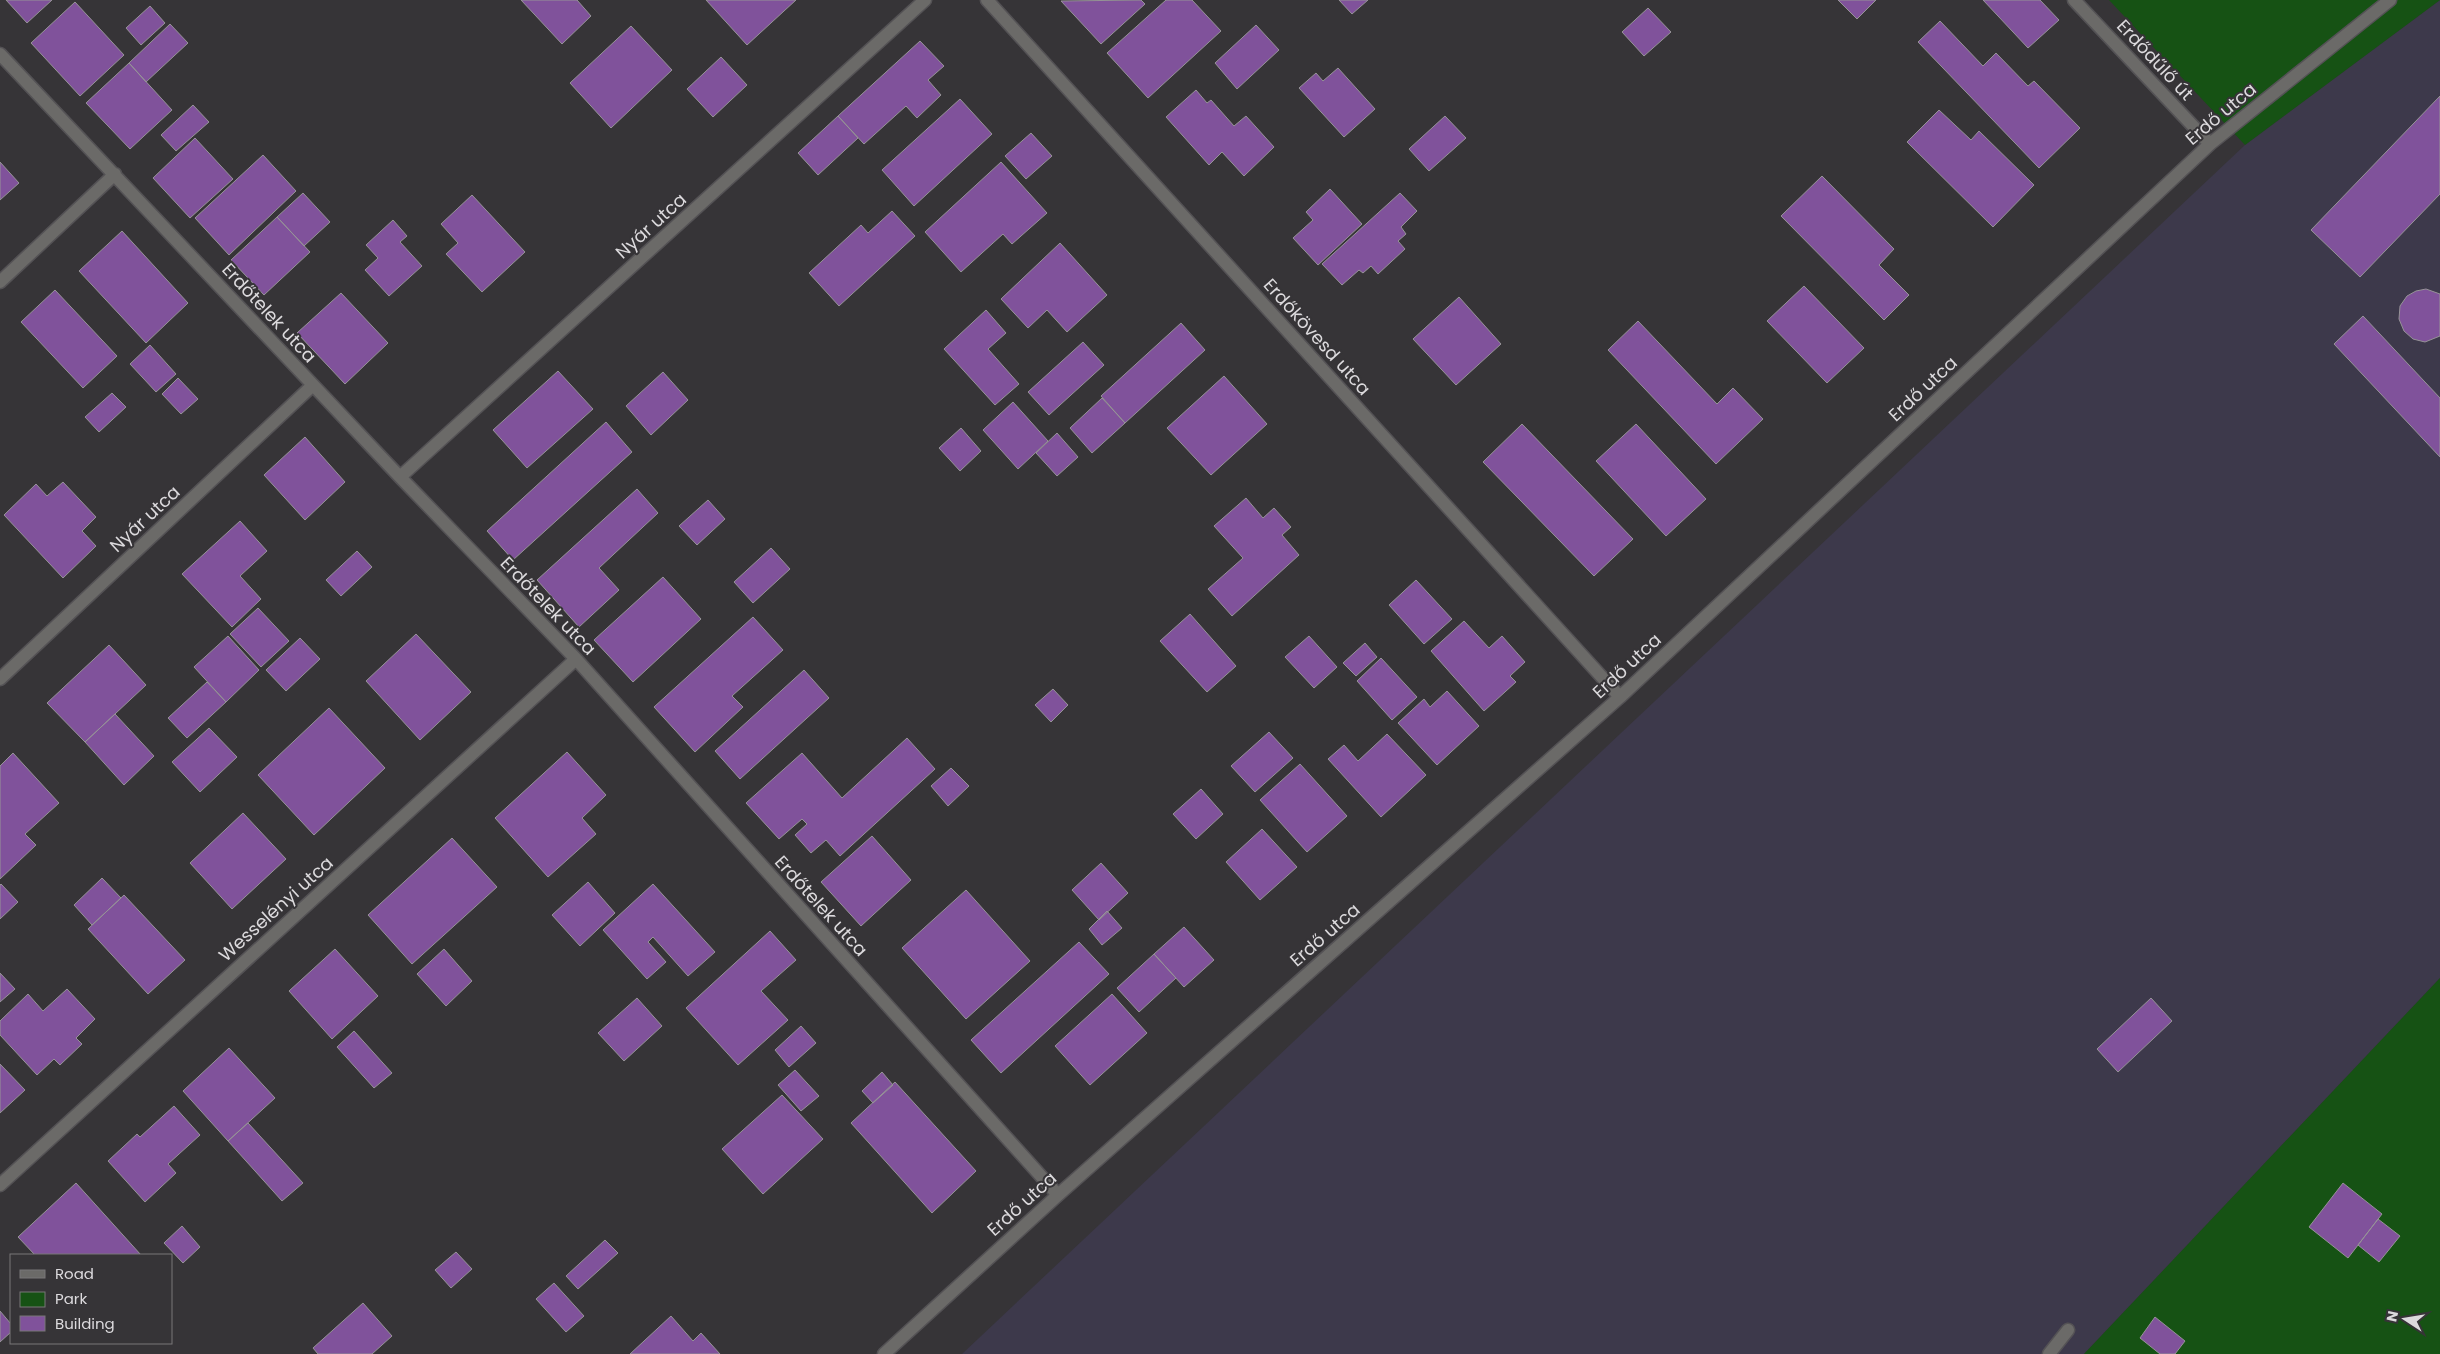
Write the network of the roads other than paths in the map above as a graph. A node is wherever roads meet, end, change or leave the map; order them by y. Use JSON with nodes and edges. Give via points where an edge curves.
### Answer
{"nodes":[{"id":1,"x":926,"y":0,"type":"edge"},
{"id":2,"x":987,"y":0,"type":"edge"},
{"id":3,"x":2074,"y":0,"type":"edge"},
{"id":4,"x":2390,"y":0,"type":"edge"},
{"id":5,"x":0,"y":54,"type":"edge"},
{"id":6,"x":2210,"y":144,"type":"junction"},
{"id":7,"x":115,"y":174,"type":"junction"},
{"id":8,"x":0,"y":282,"type":"edge"},
{"id":9,"x":313,"y":385,"type":"junction"},
{"id":10,"x":400,"y":477,"type":"junction"},
{"id":11,"x":576,"y":659,"type":"junction"},
{"id":12,"x":0,"y":679,"type":"edge"},
{"id":13,"x":1620,"y":697,"type":"junction"},
{"id":14,"x":0,"y":1184,"type":"edge"},
{"id":15,"x":1058,"y":1195,"type":"junction"},
{"id":16,"x":2068,"y":1330,"type":"dead end"},
{"id":17,"x":884,"y":1354,"type":"edge"},
{"id":18,"x":2049,"y":1354,"type":"edge"}],
"edges":[{"from":1,"to":10,"type":"street","name":"Nyár utca"},
{"from":2,"to":13,"type":"street","name":"Erdőkövesd utca"},
{"from":3,"to":6,"type":"street","name":"Erdődűlő út"},
{"from":4,"to":6,"type":"street","name":"Erdő utca"},
{"from":5,"to":7,"type":"street","name":"Erdőtelek utca"},
{"from":6,"to":13,"type":"street","name":"Erdő utca"},
{"from":7,"to":8,"type":"street"},
{"from":7,"to":9,"type":"street","name":"Erdőtelek utca"},
{"from":9,"to":10,"type":"street","name":"Erdőtelek utca"},
{"from":9,"to":12,"type":"street","name":"Nyár utca"},
{"from":10,"to":11,"type":"street","name":"Erdőtelek utca"},
{"from":11,"to":14,"type":"street","name":"Wesselényi utca"},
{"from":11,"to":15,"type":"street","name":"Erdőtelek utca"},
{"from":13,"to":15,"type":"street","name":"Erdő utca"},
{"from":15,"to":17,"type":"street","name":"Erdő utca"},
{"from":16,"to":18,"type":"street"}]}
